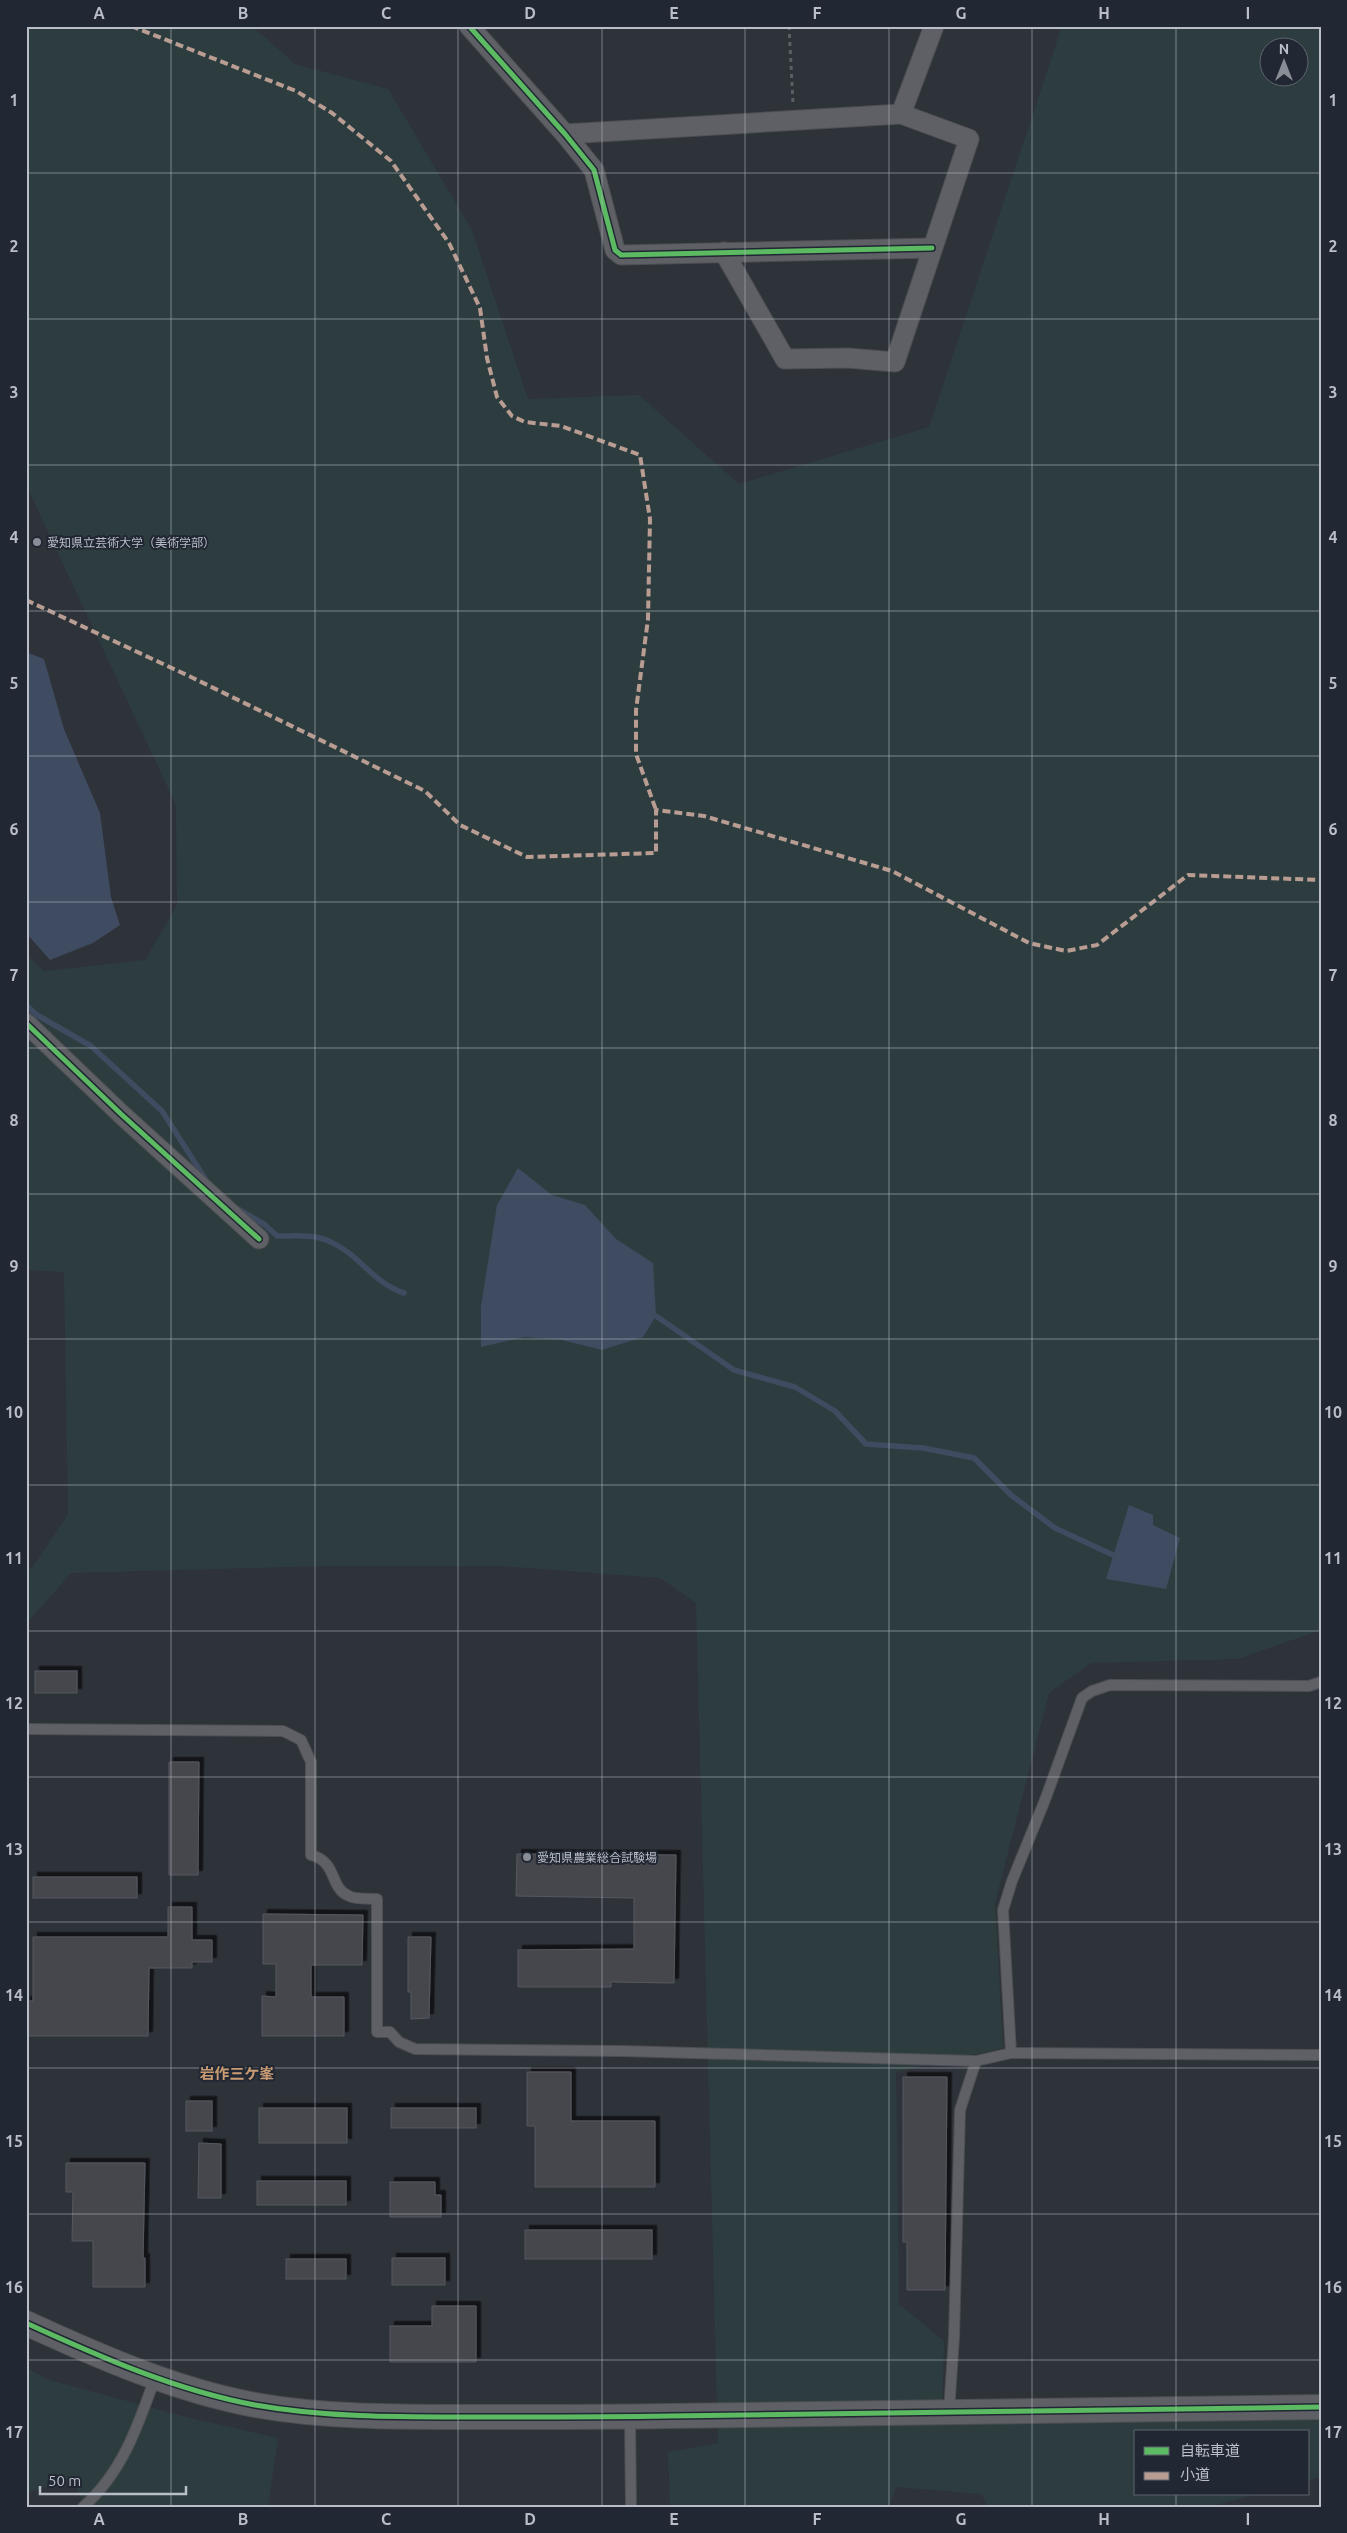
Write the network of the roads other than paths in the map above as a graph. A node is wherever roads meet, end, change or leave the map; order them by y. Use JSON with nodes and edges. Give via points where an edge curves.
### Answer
{"nodes":[{"id":1,"x":469,"y":26,"type":"edge"},
{"id":2,"x":934,"y":26,"type":"edge"},
{"id":3,"x":901,"y":114,"type":"junction"},
{"id":4,"x":565,"y":134,"type":"junction"},
{"id":5,"x":932,"y":248,"type":"junction"},
{"id":6,"x":724,"y":252,"type":"junction"},
{"id":7,"x":26,"y":1023,"type":"edge"},
{"id":8,"x":259,"y":1238,"type":"dead end"},
{"id":9,"x":1321,"y":1682,"type":"edge"},
{"id":10,"x":26,"y":1729,"type":"edge"},
{"id":11,"x":1011,"y":2053,"type":"junction"},
{"id":12,"x":1321,"y":2055,"type":"edge"},
{"id":13,"x":976,"y":2061,"type":"junction"},
{"id":14,"x":26,"y":2323,"type":"edge"},
{"id":15,"x":155,"y":2378,"type":"junction"},
{"id":16,"x":1321,"y":2407,"type":"edge"},
{"id":17,"x":948,"y":2413,"type":"junction"},
{"id":18,"x":630,"y":2417,"type":"junction"},
{"id":19,"x":83,"y":2507,"type":"edge"},
{"id":20,"x":631,"y":2507,"type":"edge"}],
"edges":[{"from":1,"to":4,"type":"street"},
{"from":2,"to":3,"type":"street"},
{"from":3,"to":4,"type":"street"},
{"from":3,"to":5,"type":"street","via":[[969,140]]},
{"from":4,"to":6,"type":"street","via":[[594,170],[615,250],[621,255]]},
{"from":5,"to":6,"type":"street"},
{"from":5,"to":6,"type":"street","via":[[895,362],[848,358],[785,359]]},
{"from":7,"to":8,"type":"street"},
{"from":9,"to":11,"type":"lane","via":[[1309,1686],[1110,1685],[1082,1698],[1003,1910]]},
{"from":10,"to":13,"type":"lane","via":[[283,1731],[301,1740],[311,1762],[311,1855],[328,1864],[340,1891],[350,1897],[377,1899],[377,2032],[390,2032],[399,2042],[414,2049],[622,2050]]},
{"from":11,"to":12,"type":"lane"},
{"from":11,"to":13,"type":"lane"},
{"from":13,"to":17,"type":"lane","via":[[960,2110],[954,2337]]},
{"from":14,"to":15,"type":"street"},
{"from":15,"to":18,"type":"street","via":[[255,2405],[314,2412],[414,2417]]},
{"from":15,"to":19,"type":"lane","via":[[136,2432],[122,2459],[100,2492]]},
{"from":16,"to":17,"type":"street"},
{"from":17,"to":18,"type":"street"},
{"from":18,"to":20,"type":"lane"}]}
